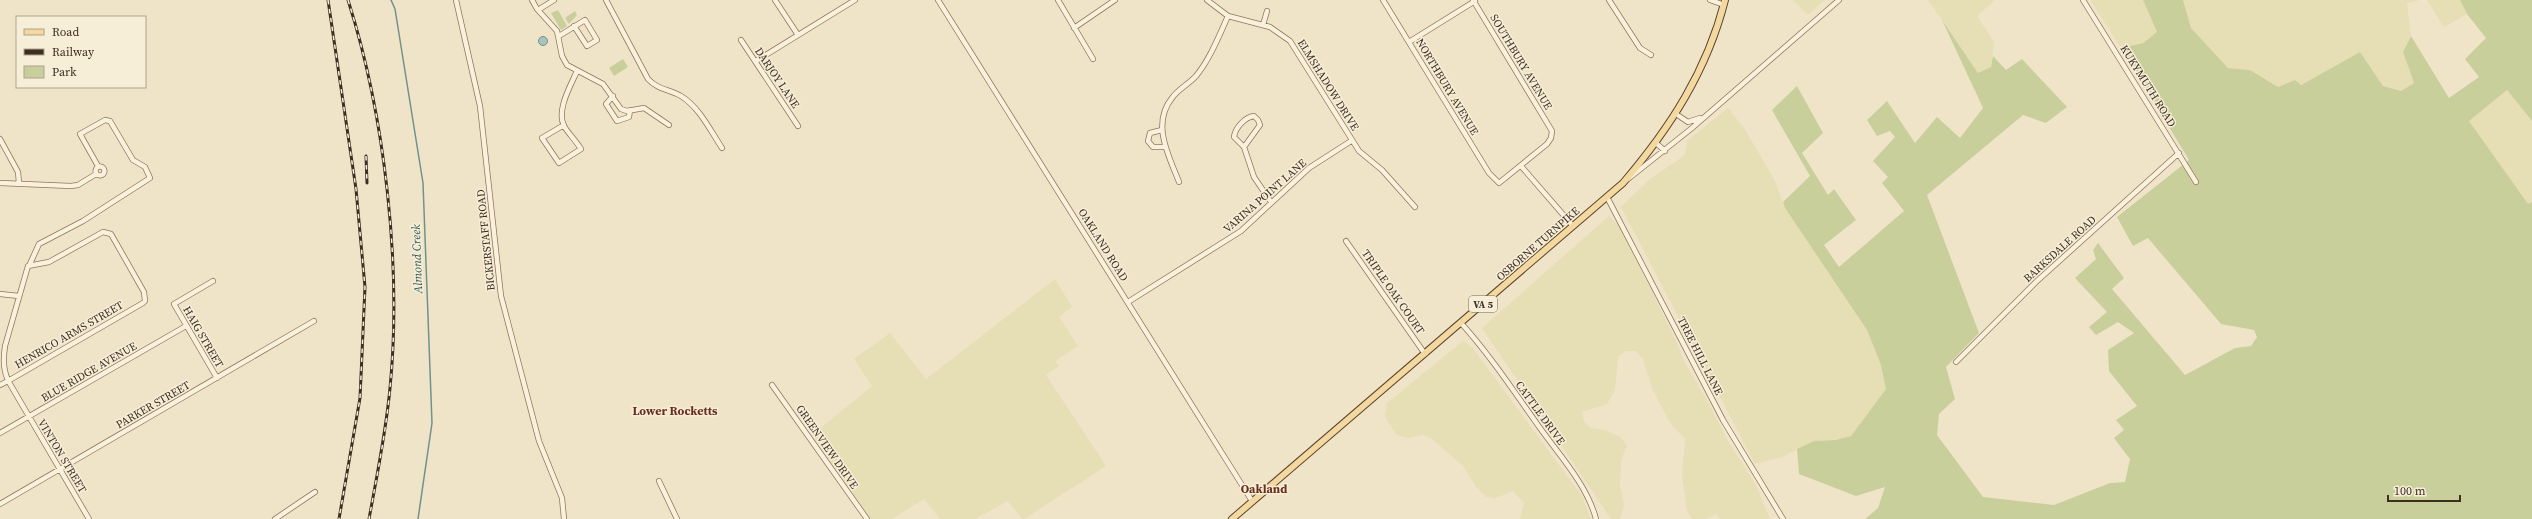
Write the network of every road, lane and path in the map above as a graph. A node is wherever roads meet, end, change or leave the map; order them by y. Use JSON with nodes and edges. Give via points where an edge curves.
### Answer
{"nodes":[{"id":1,"x":456,"y":0,"type":"edge"},
{"id":2,"x":532,"y":0,"type":"edge"},
{"id":3,"x":554,"y":0,"type":"edge"},
{"id":4,"x":606,"y":0,"type":"edge"},
{"id":5,"x":775,"y":0,"type":"edge"},
{"id":6,"x":855,"y":0,"type":"edge"},
{"id":7,"x":938,"y":0,"type":"edge"},
{"id":8,"x":1058,"y":0,"type":"edge"},
{"id":9,"x":1116,"y":0,"type":"edge"},
{"id":10,"x":1207,"y":0,"type":"edge"},
{"id":11,"x":1383,"y":0,"type":"edge"},
{"id":12,"x":1474,"y":0,"type":"edge"},
{"id":13,"x":1609,"y":0,"type":"edge"},
{"id":14,"x":1710,"y":0,"type":"edge"},
{"id":15,"x":1839,"y":0,"type":"edge"},
{"id":16,"x":2083,"y":0,"type":"edge"},
{"id":17,"x":1724,"y":3,"type":"edge"},
{"id":18,"x":538,"y":10,"type":"junction"},
{"id":19,"x":1267,"y":11,"type":"dead end"},
{"id":20,"x":1228,"y":16,"type":"junction"},
{"id":21,"x":1263,"y":25,"type":"junction"},
{"id":22,"x":574,"y":26,"type":"junction"},
{"id":23,"x":1074,"y":28,"type":"junction"},
{"id":24,"x":798,"y":35,"type":"junction"},
{"id":25,"x":559,"y":36,"type":"junction"},
{"id":26,"x":741,"y":40,"type":"dead end"},
{"id":27,"x":1409,"y":42,"type":"junction"},
{"id":28,"x":1651,"y":55,"type":"dead end"},
{"id":29,"x":1093,"y":59,"type":"dead end"},
{"id":30,"x":756,"y":62,"type":"junction"},
{"id":31,"x":577,"y":71,"type":"junction"},
{"id":32,"x":613,"y":96,"type":"junction"},
{"id":33,"x":630,"y":110,"type":"junction"},
{"id":34,"x":1676,"y":114,"type":"junction"},
{"id":35,"x":1705,"y":115,"type":"junction"},
{"id":36,"x":564,"y":125,"type":"junction"},
{"id":37,"x":669,"y":125,"type":"dead end"},
{"id":38,"x":798,"y":126,"type":"dead end"},
{"id":39,"x":1162,"y":130,"type":"junction"},
{"id":40,"x":0,"y":139,"type":"edge"},
{"id":41,"x":1351,"y":141,"type":"junction"},
{"id":42,"x":1656,"y":143,"type":"junction"},
{"id":43,"x":1165,"y":147,"type":"junction"},
{"id":44,"x":1244,"y":147,"type":"junction"},
{"id":45,"x":722,"y":148,"type":"dead end"},
{"id":46,"x":1665,"y":151,"type":"junction"},
{"id":47,"x":2179,"y":153,"type":"junction"},
{"id":48,"x":98,"y":166,"type":"junction"},
{"id":49,"x":1521,"y":166,"type":"junction"},
{"id":50,"x":96,"y":174,"type":"junction"},
{"id":51,"x":1179,"y":182,"type":"dead end"},
{"id":52,"x":2196,"y":182,"type":"dead end"},
{"id":53,"x":19,"y":183,"type":"junction"},
{"id":54,"x":1623,"y":183,"type":"junction"},
{"id":55,"x":0,"y":184,"type":"edge"},
{"id":56,"x":1607,"y":197,"type":"junction"},
{"id":57,"x":1272,"y":202,"type":"junction"},
{"id":58,"x":1415,"y":207,"type":"dead end"},
{"id":59,"x":1573,"y":226,"type":"junction"},
{"id":60,"x":1346,"y":241,"type":"dead end"},
{"id":61,"x":29,"y":266,"type":"junction"},
{"id":62,"x":213,"y":281,"type":"dead end"},
{"id":63,"x":0,"y":294,"type":"edge"},
{"id":64,"x":19,"y":296,"type":"junction"},
{"id":65,"x":1128,"y":302,"type":"junction"},
{"id":66,"x":314,"y":321,"type":"dead end"},
{"id":67,"x":1461,"y":323,"type":"junction"},
{"id":68,"x":186,"y":326,"type":"junction"},
{"id":69,"x":1425,"y":354,"type":"junction"},
{"id":70,"x":1956,"y":362,"type":"dead end"},
{"id":71,"x":217,"y":378,"type":"junction"},
{"id":72,"x":8,"y":381,"type":"junction"},
{"id":73,"x":0,"y":385,"type":"edge"},
{"id":74,"x":772,"y":385,"type":"dead end"},
{"id":75,"x":28,"y":416,"type":"junction"},
{"id":76,"x":0,"y":433,"type":"edge"},
{"id":77,"x":60,"y":470,"type":"junction"},
{"id":78,"x":659,"y":481,"type":"dead end"},
{"id":79,"x":315,"y":492,"type":"dead end"},
{"id":80,"x":1252,"y":501,"type":"junction"},
{"id":81,"x":0,"y":504,"type":"edge"},
{"id":82,"x":89,"y":519,"type":"edge"},
{"id":83,"x":275,"y":519,"type":"edge"},
{"id":84,"x":564,"y":519,"type":"edge"},
{"id":85,"x":677,"y":519,"type":"edge"},
{"id":86,"x":867,"y":519,"type":"edge"},
{"id":87,"x":1232,"y":519,"type":"edge"},
{"id":88,"x":1596,"y":519,"type":"edge"},
{"id":89,"x":1783,"y":519,"type":"edge"}],
"edges":[{"from":1,"to":84,"type":"street","name":"BICKERSTAFF ROAD","via":[[480,106],[501,296],[538,441],[562,498]]},
{"from":2,"to":18,"type":"street"},
{"from":3,"to":18,"type":"street"},
{"from":4,"to":45,"type":"street","via":[[648,80],[658,88],[680,95],[694,105]]},
{"from":5,"to":24,"type":"street"},
{"from":6,"to":24,"type":"street"},
{"from":7,"to":65,"type":"street","name":"OAKLAND ROAD"},
{"from":8,"to":23,"type":"street"},
{"from":9,"to":23,"type":"street"},
{"from":10,"to":20,"type":"street","name":"ELMSHADOW DRIVE"},
{"from":11,"to":27,"type":"street","name":"NORTHBURY AVENUE"},
{"from":12,"to":27,"type":"street"},
{"from":12,"to":49,"type":"street","name":"SOUTHBURY AVENUE","via":[[1549,124],[1552,134],[1547,144]]},
{"from":13,"to":28,"type":"street","via":[[1637,46]]},
{"from":14,"to":17,"type":"street"},
{"from":15,"to":35,"type":"street","name":"OSBORNE TURNPIKE"},
{"from":16,"to":47,"type":"street","name":"KUKYMUTH ROAD"},
{"from":17,"to":34,"type":"main road","number":"VA 5","via":[[1704,62]]},
{"from":18,"to":25,"type":"street"},
{"from":19,"to":21,"type":"street"},
{"from":20,"to":21,"type":"street","name":"ELMSHADOW DRIVE"},
{"from":20,"to":39,"type":"street","via":[[1206,62],[1196,76],[1171,99],[1165,112]]},
{"from":21,"to":41,"type":"street","name":"ELMSHADOW DRIVE","via":[[1280,33],[1299,52]]},
{"from":22,"to":22,"type":"street","via":[[585,20],[597,40],[587,46]]},
{"from":22,"to":25,"type":"street"},
{"from":23,"to":29,"type":"street"},
{"from":24,"to":30,"type":"street"},
{"from":25,"to":31,"type":"street","via":[[563,60],[567,66]]},
{"from":26,"to":30,"type":"street","name":"DARJOY LANE"},
{"from":27,"to":49,"type":"street","name":"NORTHBURY AVENUE","via":[[1496,182],[1503,181]]},
{"from":30,"to":38,"type":"street","name":"DARJOY LANE"},
{"from":31,"to":32,"type":"street","via":[[600,81]]},
{"from":31,"to":36,"type":"street","via":[[565,101]]},
{"from":32,"to":33,"type":"street","via":[[621,109]]},
{"from":32,"to":33,"type":"street","via":[[606,104],[616,121],[629,117]]},
{"from":33,"to":37,"type":"street","via":[[644,108]]},
{"from":34,"to":35,"type":"street","via":[[1688,122]]},
{"from":34,"to":42,"type":"main road","number":"VA 5"},
{"from":35,"to":46,"type":"street","name":"OSBORNE TURNPIKE"},
{"from":36,"to":36,"type":"street","via":[[581,149],[559,163],[542,138]]},
{"from":39,"to":43,"type":"street"},
{"from":39,"to":43,"type":"street","via":[[1150,133],[1148,141],[1153,147]]},
{"from":40,"to":53,"type":"street","via":[[18,172]]},
{"from":41,"to":57,"type":"street","name":"VARINA POINT LANE","via":[[1309,168]]},
{"from":41,"to":58,"type":"street","name":"ELMSHADOW DRIVE","via":[[1382,170]]},
{"from":42,"to":46,"type":"street"},
{"from":42,"to":54,"type":"main road","number":"VA 5"},
{"from":43,"to":51,"type":"street"},
{"from":44,"to":44,"type":"street","via":[[1234,135],[1246,119],[1254,116],[1260,125]]},
{"from":44,"to":57,"type":"street","via":[[1254,177]]},
{"from":46,"to":54,"type":"street","name":"OSBORNE TURNPIKE"},
{"from":47,"to":52,"type":"street","name":"KUKYMUTH ROAD"},
{"from":47,"to":70,"type":"street","name":"BARKSDALE ROAD","via":[[2037,281]]},
{"from":48,"to":50,"type":"street"},
{"from":48,"to":50,"type":"street","via":[[103,167],[104,172],[100,176]]},
{"from":48,"to":61,"type":"street","name":"VINTON STREET","via":[[80,134],[105,120],[110,121],[133,160],[145,167],[150,178],[82,221],[39,244]]},
{"from":49,"to":59,"type":"street"},
{"from":50,"to":53,"type":"street","via":[[78,185],[71,186]]},
{"from":53,"to":55,"type":"street"},
{"from":54,"to":56,"type":"main road","name":"OSBORNE TURNPIKE","number":"VA 5"},
{"from":56,"to":59,"type":"main road","name":"OSBORNE TURNPIKE","number":"VA 5"},
{"from":56,"to":89,"type":"street","name":"TREE HILL LANE","via":[[1723,420]]},
{"from":57,"to":65,"type":"street","name":"VARINA POINT LANE","via":[[1241,232]]},
{"from":59,"to":67,"type":"main road","name":"OSBORNE TURNPIKE","number":"VA 5"},
{"from":60,"to":69,"type":"street","name":"TRIPLE OAK COURT"},
{"from":61,"to":64,"type":"street","name":"VINTON STREET"},
{"from":61,"to":72,"type":"street","name":"HENRICO ARMS STREET","via":[[45,264],[103,232],[109,233],[144,292],[145,300]]},
{"from":62,"to":68,"type":"street","name":"HAIG STREET","via":[[174,304]]},
{"from":63,"to":64,"type":"street"},
{"from":64,"to":72,"type":"street","name":"VINTON STREET","via":[[4,351]]},
{"from":65,"to":80,"type":"street","name":"OAKLAND ROAD"},
{"from":66,"to":71,"type":"street","name":"PARKER STREET"},
{"from":67,"to":69,"type":"main road","name":"OSBORNE TURNPIKE","number":"VA 5"},
{"from":67,"to":88,"type":"street","name":"CATTLE DRIVE","via":[[1488,355],[1569,468],[1591,504]]},
{"from":68,"to":71,"type":"street","name":"HAIG STREET"},
{"from":68,"to":75,"type":"street","name":"BLUE RIDGE AVENUE"},
{"from":69,"to":80,"type":"main road","name":"OSBORNE TURNPIKE","number":"VA 5"},
{"from":71,"to":77,"type":"street","name":"PARKER STREET"},
{"from":72,"to":73,"type":"street","name":"HENRICO ARMS STREET"},
{"from":72,"to":75,"type":"street","name":"VINTON STREET"},
{"from":74,"to":86,"type":"street","name":"GREENVIEW DRIVE"},
{"from":75,"to":76,"type":"street","name":"BLUE RIDGE AVENUE"},
{"from":75,"to":77,"type":"street","name":"VINTON STREET"},
{"from":77,"to":81,"type":"street","name":"PARKER STREET"},
{"from":77,"to":82,"type":"street","name":"VINTON STREET"},
{"from":78,"to":85,"type":"street"},
{"from":79,"to":83,"type":"street"},
{"from":80,"to":87,"type":"main road","name":"OSBORNE TURNPIKE","number":"VA 5"}]}
